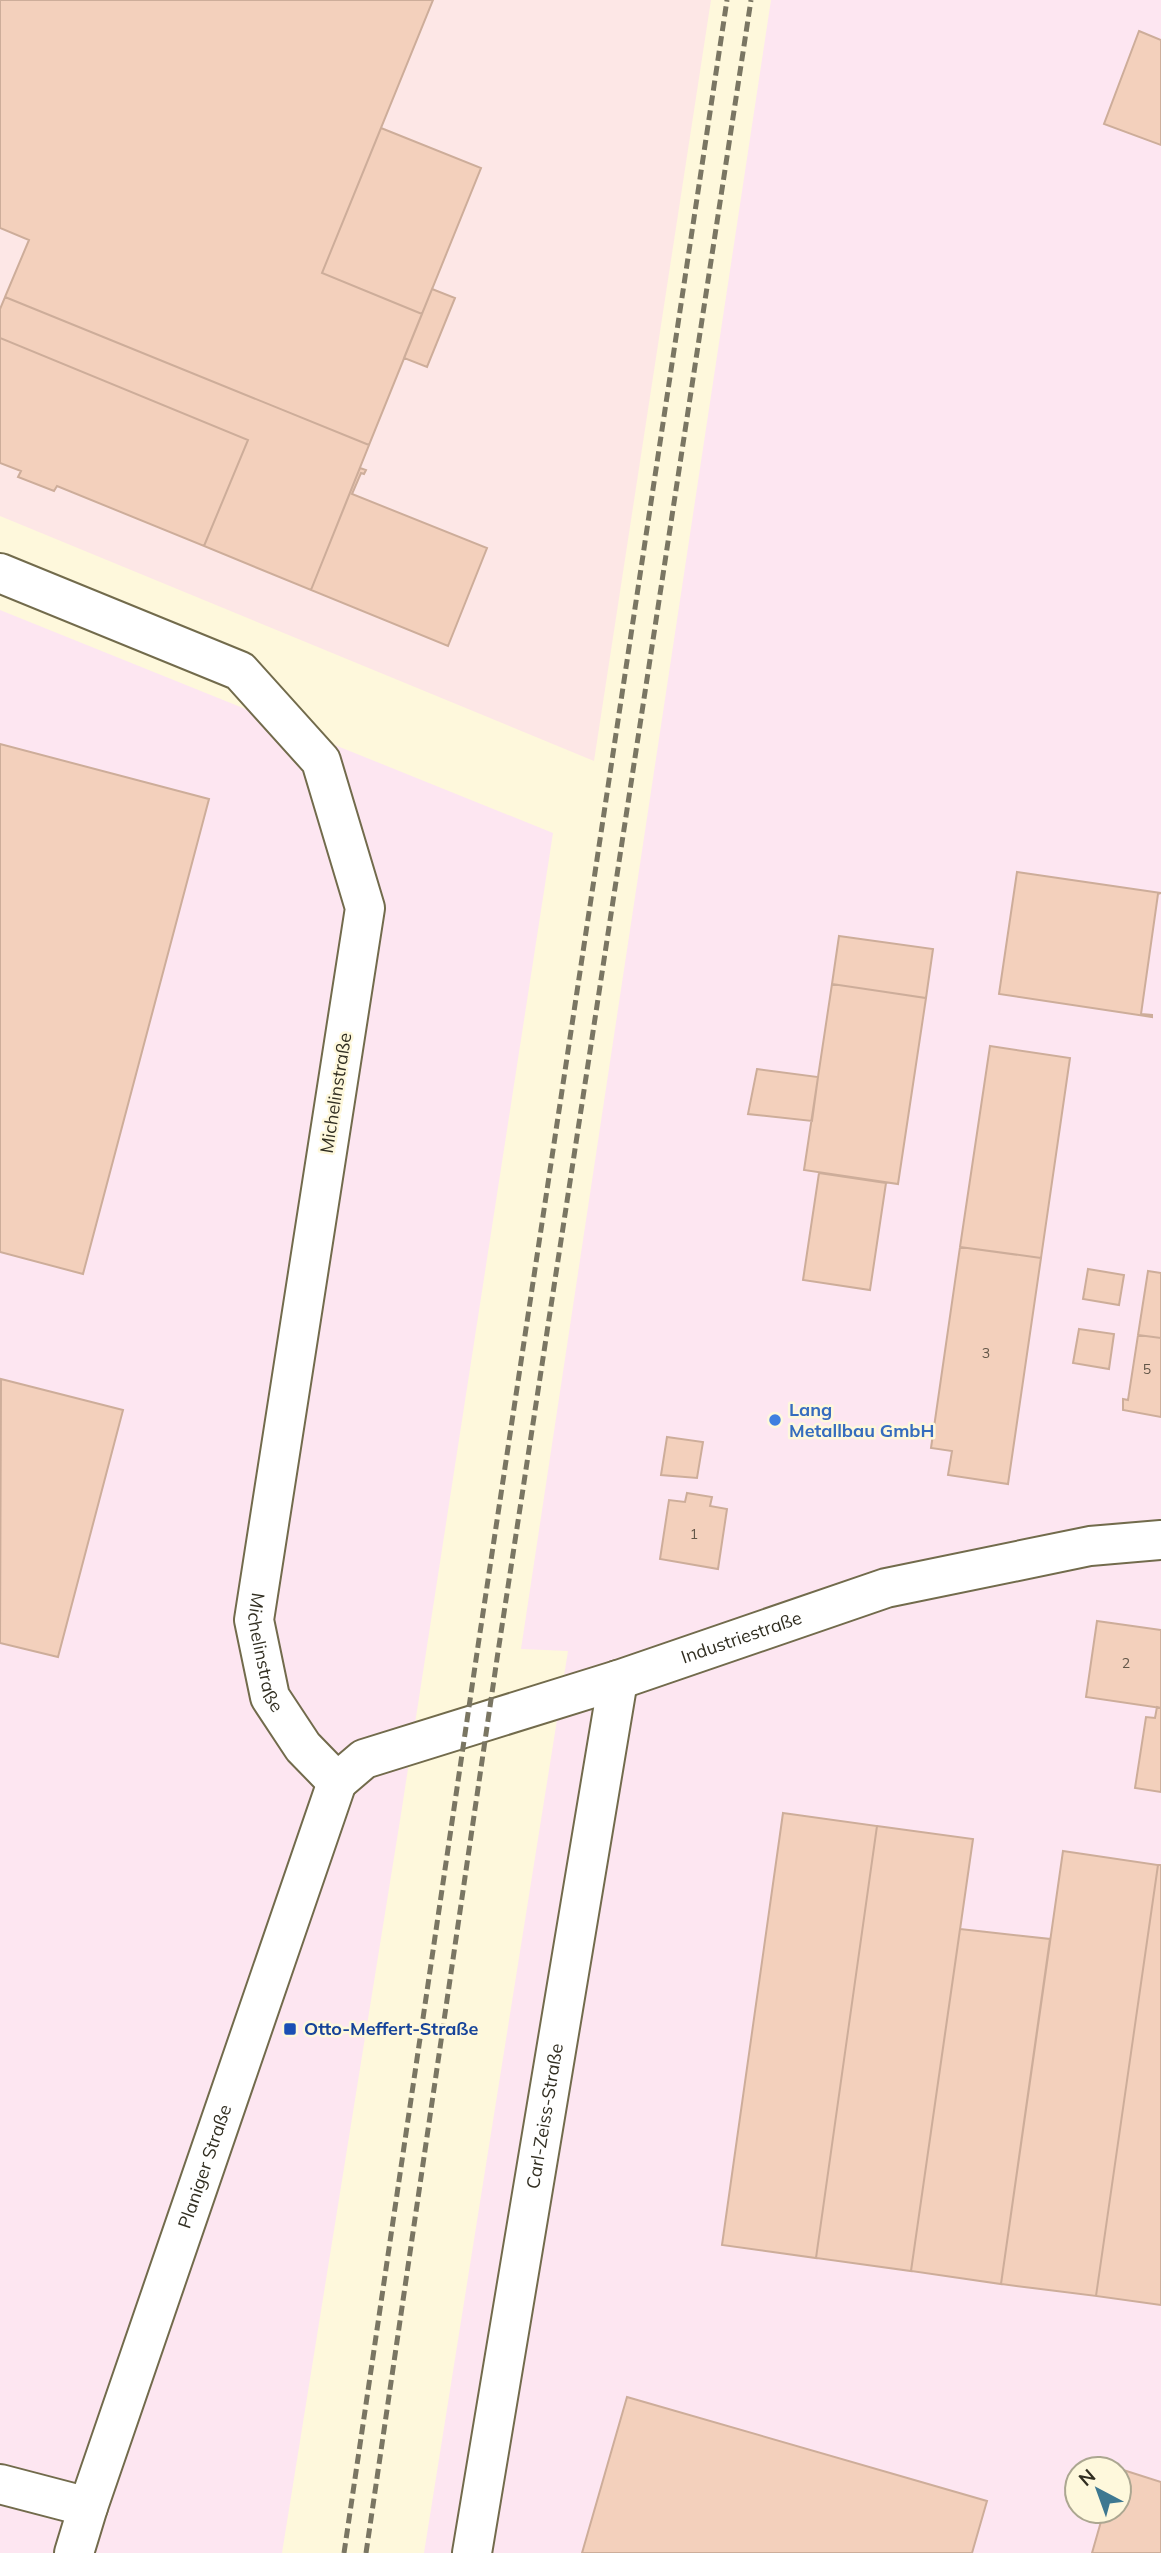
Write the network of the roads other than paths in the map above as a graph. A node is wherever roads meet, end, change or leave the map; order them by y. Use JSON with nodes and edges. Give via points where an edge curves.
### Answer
{"nodes":[{"id":1,"x":0,"y":573,"type":"edge"},
{"id":2,"x":1161,"y":1540,"type":"edge"},
{"id":3,"x":618,"y":1681,"type":"junction"},
{"id":4,"x":337,"y":1782,"type":"junction"},
{"id":5,"x":0,"y":2484,"type":"edge"},
{"id":6,"x":88,"y":2507,"type":"junction"},
{"id":7,"x":74,"y":2553,"type":"edge"},
{"id":8,"x":472,"y":2553,"type":"edge"}],
"edges":[{"from":1,"to":4,"type":"street","name":"Michelinstraße","via":[[240,671],[321,761],[365,908],[254,1620],[270,1698],[303,1747]]},
{"from":2,"to":3,"type":"street","name":"Industriestraße","via":[[1090,1546],[886,1588]]},
{"from":3,"to":4,"type":"street","name":"Industriestraße","via":[[364,1759]]},
{"from":3,"to":8,"type":"street","name":"Carl-Zeiss-Straße"},
{"from":4,"to":6,"type":"street","name":"Planiger Straße"},
{"from":5,"to":6,"type":"street"},
{"from":6,"to":7,"type":"street","name":"Planiger Straße"}]}
